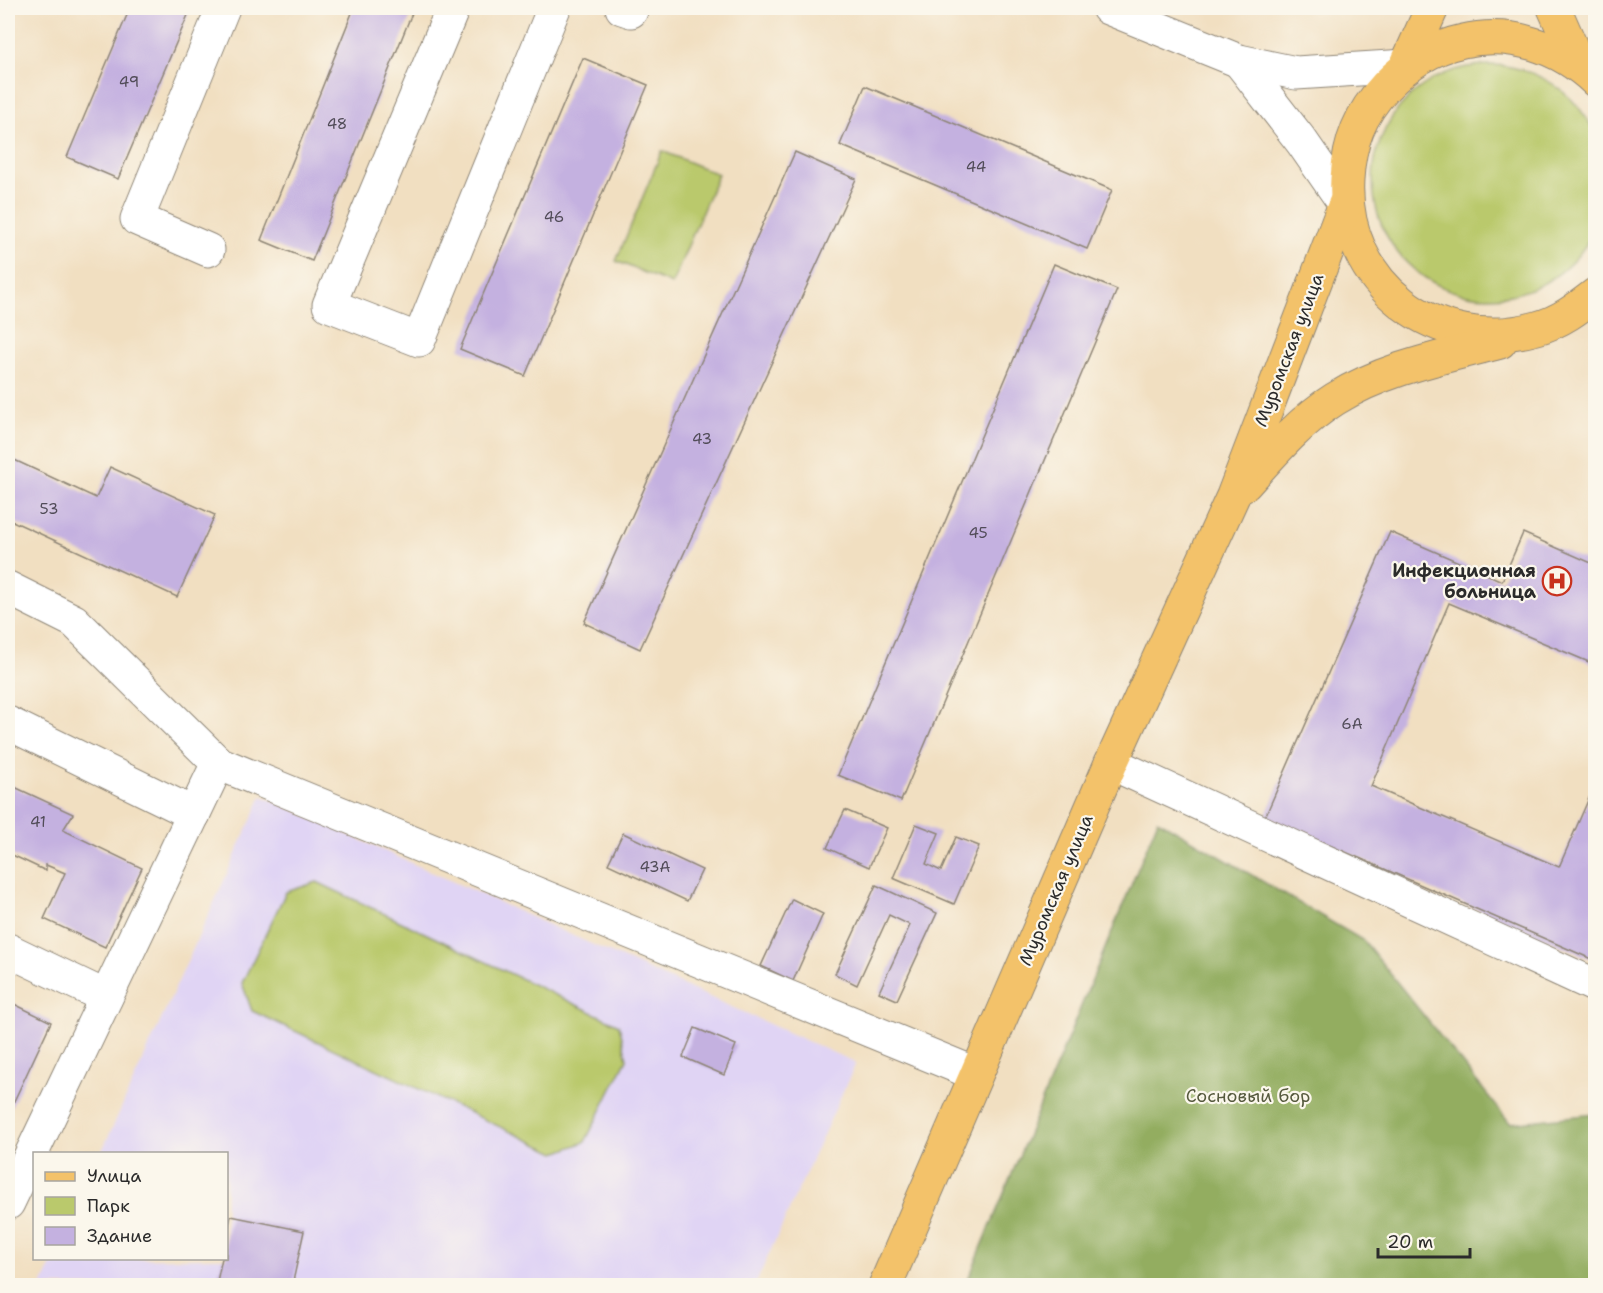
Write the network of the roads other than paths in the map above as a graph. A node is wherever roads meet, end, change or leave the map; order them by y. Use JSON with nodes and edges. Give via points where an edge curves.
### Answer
{"nodes":[{"id":1,"x":222,"y":8,"type":"edge"},
{"id":2,"x":453,"y":8,"type":"edge"},
{"id":3,"x":554,"y":8,"type":"edge"},
{"id":4,"x":622,"y":8,"type":"edge"},
{"id":5,"x":632,"y":8,"type":"edge"},
{"id":6,"x":1108,"y":8,"type":"edge"},
{"id":7,"x":1432,"y":8,"type":"edge"},
{"id":8,"x":1554,"y":8,"type":"edge"},
{"id":9,"x":1239,"y":61,"type":"junction"},
{"id":10,"x":1406,"y":66,"type":"junction"},
{"id":11,"x":1587,"y":73,"type":"edge"},
{"id":12,"x":1345,"y":204,"type":"junction"},
{"id":13,"x":208,"y":250,"type":"dead end"},
{"id":14,"x":1596,"y":294,"type":"edge"},
{"id":15,"x":1596,"y":316,"type":"edge"},
{"id":16,"x":1539,"y":328,"type":"junction"},
{"id":17,"x":1233,"y":496,"type":"junction"},
{"id":18,"x":8,"y":588,"type":"edge"},
{"id":19,"x":8,"y":723,"type":"edge"},
{"id":20,"x":218,"y":763,"type":"junction"},
{"id":21,"x":1111,"y":763,"type":"junction"},
{"id":22,"x":194,"y":814,"type":"junction"},
{"id":23,"x":8,"y":950,"type":"edge"},
{"id":24,"x":1596,"y":986,"type":"edge"},
{"id":25,"x":106,"y":997,"type":"junction"},
{"id":26,"x":976,"y":1074,"type":"junction"},
{"id":27,"x":8,"y":1203,"type":"edge"},
{"id":28,"x":885,"y":1286,"type":"edge"}],
"edges":[{"from":1,"to":13,"type":"street","via":[[137,219]]},
{"from":2,"to":3,"type":"street","via":[[329,305],[419,339]]},
{"from":4,"to":5,"type":"street"},
{"from":6,"to":9,"type":"street"},
{"from":7,"to":10,"type":"main road"},
{"from":8,"to":11,"type":"main road"},
{"from":9,"to":10,"type":"street","via":[[1296,73]]},
{"from":9,"to":12,"type":"street"},
{"from":10,"to":11,"type":"main road","via":[[1447,45],[1492,38],[1538,44]]},
{"from":10,"to":12,"type":"main road","via":[[1369,104],[1348,152]]},
{"from":12,"to":16,"type":"main road","via":[[1363,259],[1380,283],[1426,319],[1481,334],[1511,334]]},
{"from":12,"to":17,"type":"main road","name":"Муромская улица"},
{"from":14,"to":16,"type":"main road","via":[[1570,314]]},
{"from":15,"to":16,"type":"main road"},
{"from":16,"to":17,"type":"main road","name":"Муромская улица","via":[[1403,368],[1334,400],[1288,438]]},
{"from":17,"to":21,"type":"main road","name":"Муромская улица"},
{"from":18,"to":20,"type":"street","via":[[74,621]]},
{"from":19,"to":22,"type":"street"},
{"from":20,"to":22,"type":"street"},
{"from":20,"to":26,"type":"street"},
{"from":21,"to":24,"type":"street"},
{"from":21,"to":26,"type":"main road","name":"Муромская улица"},
{"from":22,"to":25,"type":"street"},
{"from":23,"to":25,"type":"street"},
{"from":25,"to":27,"type":"street"},
{"from":26,"to":28,"type":"main road","name":"Муромская улица"}]}
